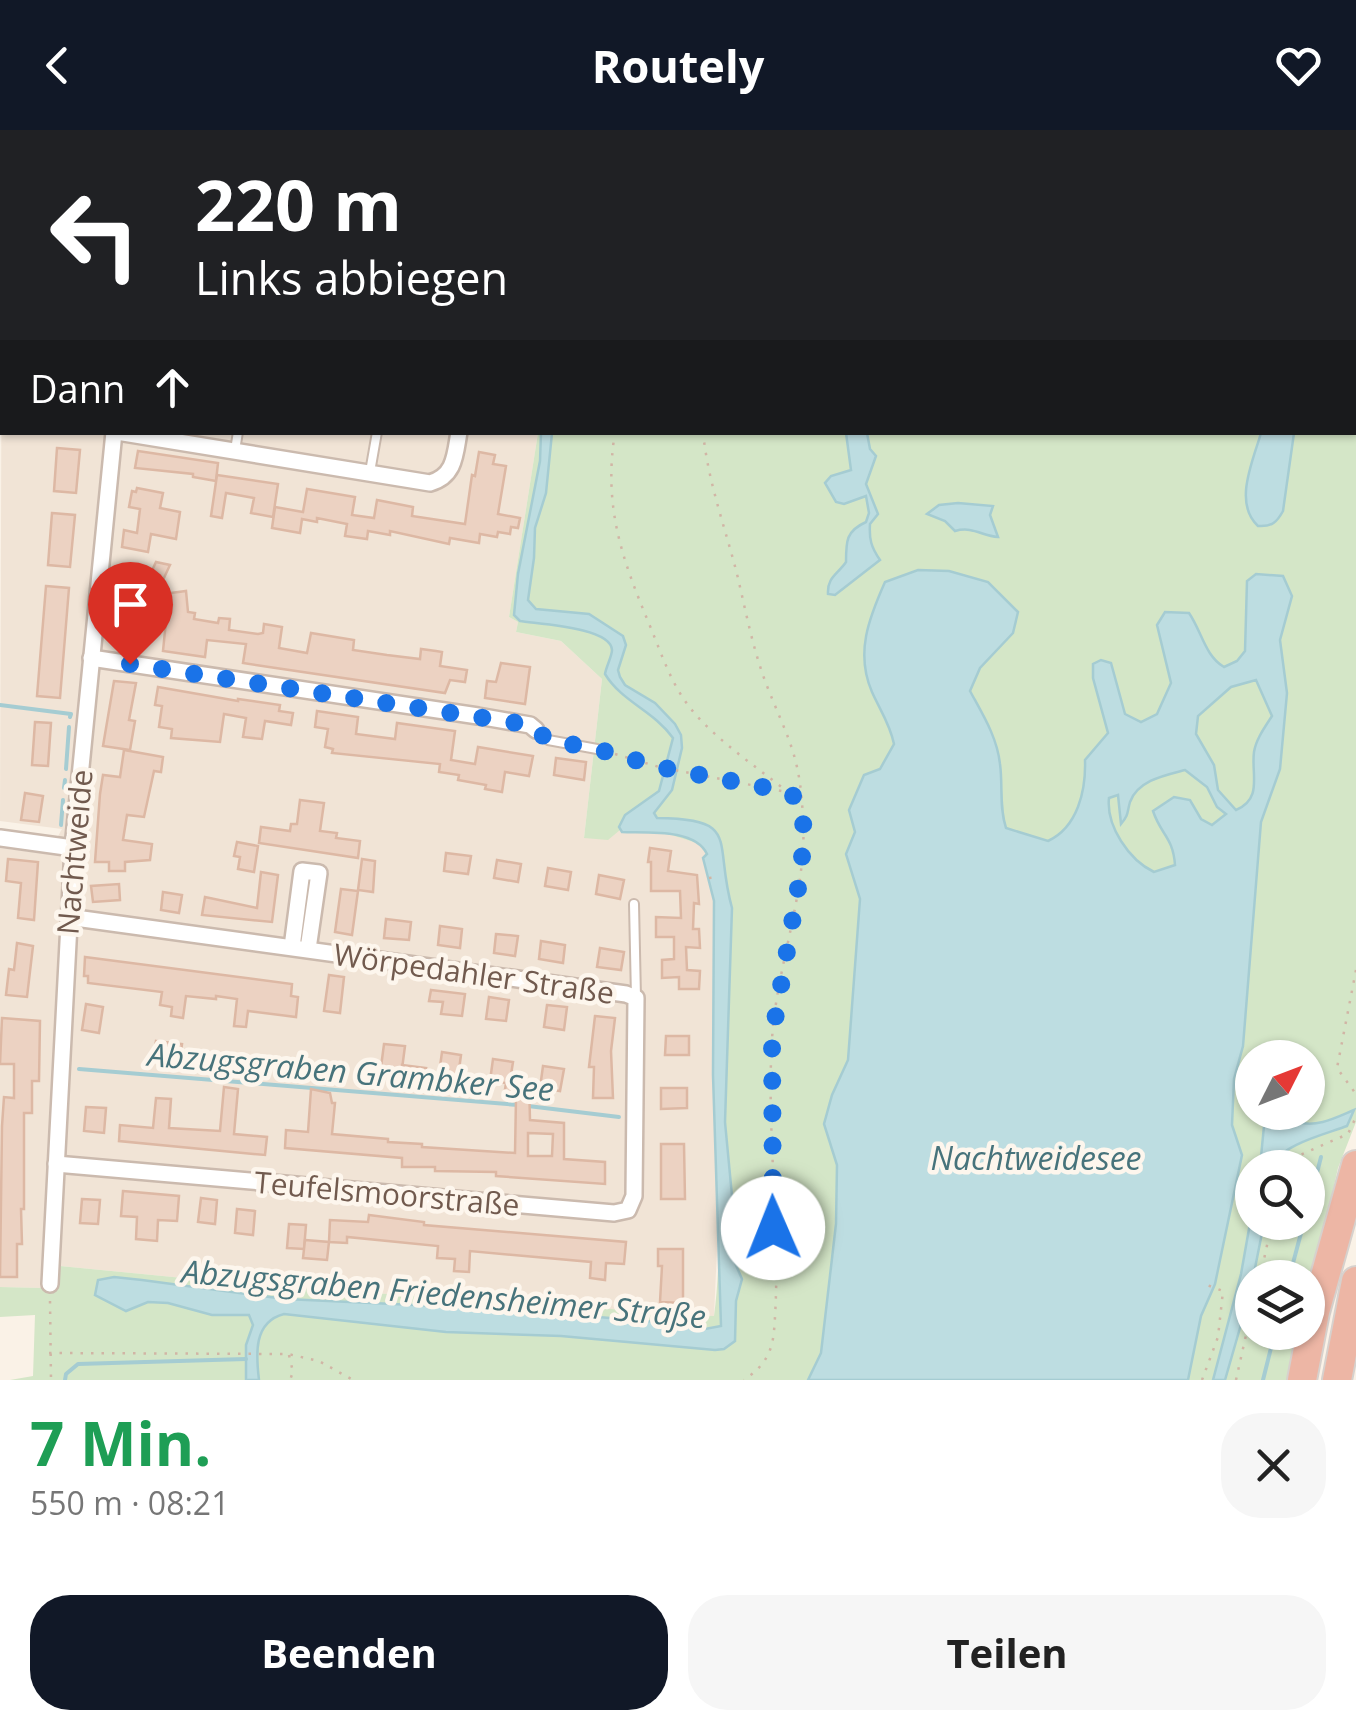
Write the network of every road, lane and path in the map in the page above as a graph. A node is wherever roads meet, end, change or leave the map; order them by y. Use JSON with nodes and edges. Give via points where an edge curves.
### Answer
{"nodes":[{"id":1,"x":116,"y":435,"type":"edge"},
{"id":2,"x":238,"y":435,"type":"edge"},
{"id":3,"x":376,"y":435,"type":"edge"},
{"id":4,"x":459,"y":435,"type":"edge"},
{"id":5,"x":615,"y":435,"type":"edge"},
{"id":6,"x":703,"y":435,"type":"edge"},
{"id":7,"x":173,"y":437,"type":"edge"},
{"id":8,"x":235,"y":450,"type":"junction"},
{"id":9,"x":369,"y":476,"type":"junction"},
{"id":10,"x":91,"y":658,"type":"junction"},
{"id":11,"x":536,"y":730,"type":"joint"},
{"id":12,"x":597,"y":749,"type":"joint"},
{"id":13,"x":789,"y":792,"type":"junction"},
{"id":14,"x":802,"y":804,"type":"junction"},
{"id":15,"x":0,"y":838,"type":"edge"},
{"id":16,"x":72,"y":848,"type":"junction"},
{"id":17,"x":719,"y":876,"type":"dead end"},
{"id":18,"x":709,"y":878,"type":"dead end"},
{"id":19,"x":634,"y":904,"type":"dead end"},
{"id":20,"x":68,"y":917,"type":"junction"},
{"id":21,"x":1356,"y":970,"type":"edge"},
{"id":22,"x":636,"y":998,"type":"junction"},
{"id":23,"x":1356,"y":1094,"type":"edge"},
{"id":24,"x":1356,"y":1117,"type":"edge"},
{"id":25,"x":636,"y":1121,"type":"joint"},
{"id":26,"x":1312,"y":1150,"type":"edge"},
{"id":27,"x":56,"y":1164,"type":"junction"},
{"id":28,"x":1356,"y":1165,"type":"edge"},
{"id":29,"x":46,"y":1278,"type":"joint"},
{"id":30,"x":1356,"y":1281,"type":"edge"},
{"id":31,"x":1207,"y":1285,"type":"dead end"},
{"id":32,"x":1243,"y":1350,"type":"edge"},
{"id":33,"x":50,"y":1353,"type":"junction"},
{"id":34,"x":288,"y":1354,"type":"junction"},
{"id":35,"x":51,"y":1380,"type":"edge"},
{"id":36,"x":290,"y":1380,"type":"edge"},
{"id":37,"x":352,"y":1380,"type":"edge"},
{"id":38,"x":744,"y":1380,"type":"edge"},
{"id":39,"x":1202,"y":1380,"type":"edge"},
{"id":40,"x":1236,"y":1380,"type":"edge"},
{"id":41,"x":1302,"y":1380,"type":"edge"},
{"id":42,"x":1337,"y":1380,"type":"edge"}],
"edges":[{"from":1,"to":10,"type":"street","name":"Nachtweide"},
{"from":2,"to":8,"type":"lane"},
{"from":3,"to":9,"type":"lane"},
{"from":4,"to":9,"type":"street","via":[[443,478],[430,483]]},
{"from":5,"to":13,"type":"path","via":[[615,528],[671,679],[705,724]]},
{"from":6,"to":14,"type":"path","via":[[750,632],[800,771]]},
{"from":7,"to":8,"type":"street"},
{"from":8,"to":9,"type":"street"},
{"from":10,"to":11,"type":"street"},
{"from":10,"to":16,"type":"street","name":"Nachtweide"},
{"from":11,"to":12,"type":"lane","via":[[548,740]]},
{"from":12,"to":13,"type":"path"},
{"from":13,"to":14,"type":"path"},
{"from":14,"to":38,"type":"path","via":[[800,877],[772,1037],[774,1331],[767,1359]]},
{"from":15,"to":16,"type":"street"},
{"from":16,"to":20,"type":"street","name":"Nachtweide"},
{"from":17,"to":18,"type":"path"},
{"from":19,"to":22,"type":"lane"},
{"from":20,"to":22,"type":"street","name":"Wörpedahler Straße"},
{"from":20,"to":27,"type":"street","name":"Nachtweide"},
{"from":21,"to":23,"type":"path","via":[[1337,1068]]},
{"from":22,"to":25,"type":"street","name":"Wörpedahler Straße"},
{"from":24,"to":26,"type":"path","via":[[1348,1134]]},
{"from":25,"to":27,"type":"street","name":"Teufelsmoorstraße","via":[[634,1196],[628,1210],[614,1212]]},
{"from":27,"to":29,"type":"street","name":"Nachtweide"},
{"from":28,"to":41,"type":"highway"},
{"from":29,"to":33,"type":"path"},
{"from":30,"to":42,"type":"highway"},
{"from":31,"to":39,"type":"path","via":[[1223,1290],[1218,1337]]},
{"from":32,"to":40,"type":"path"},
{"from":33,"to":34,"type":"path"},
{"from":33,"to":35,"type":"path"},
{"from":34,"to":36,"type":"path"},
{"from":34,"to":37,"type":"path"}]}
